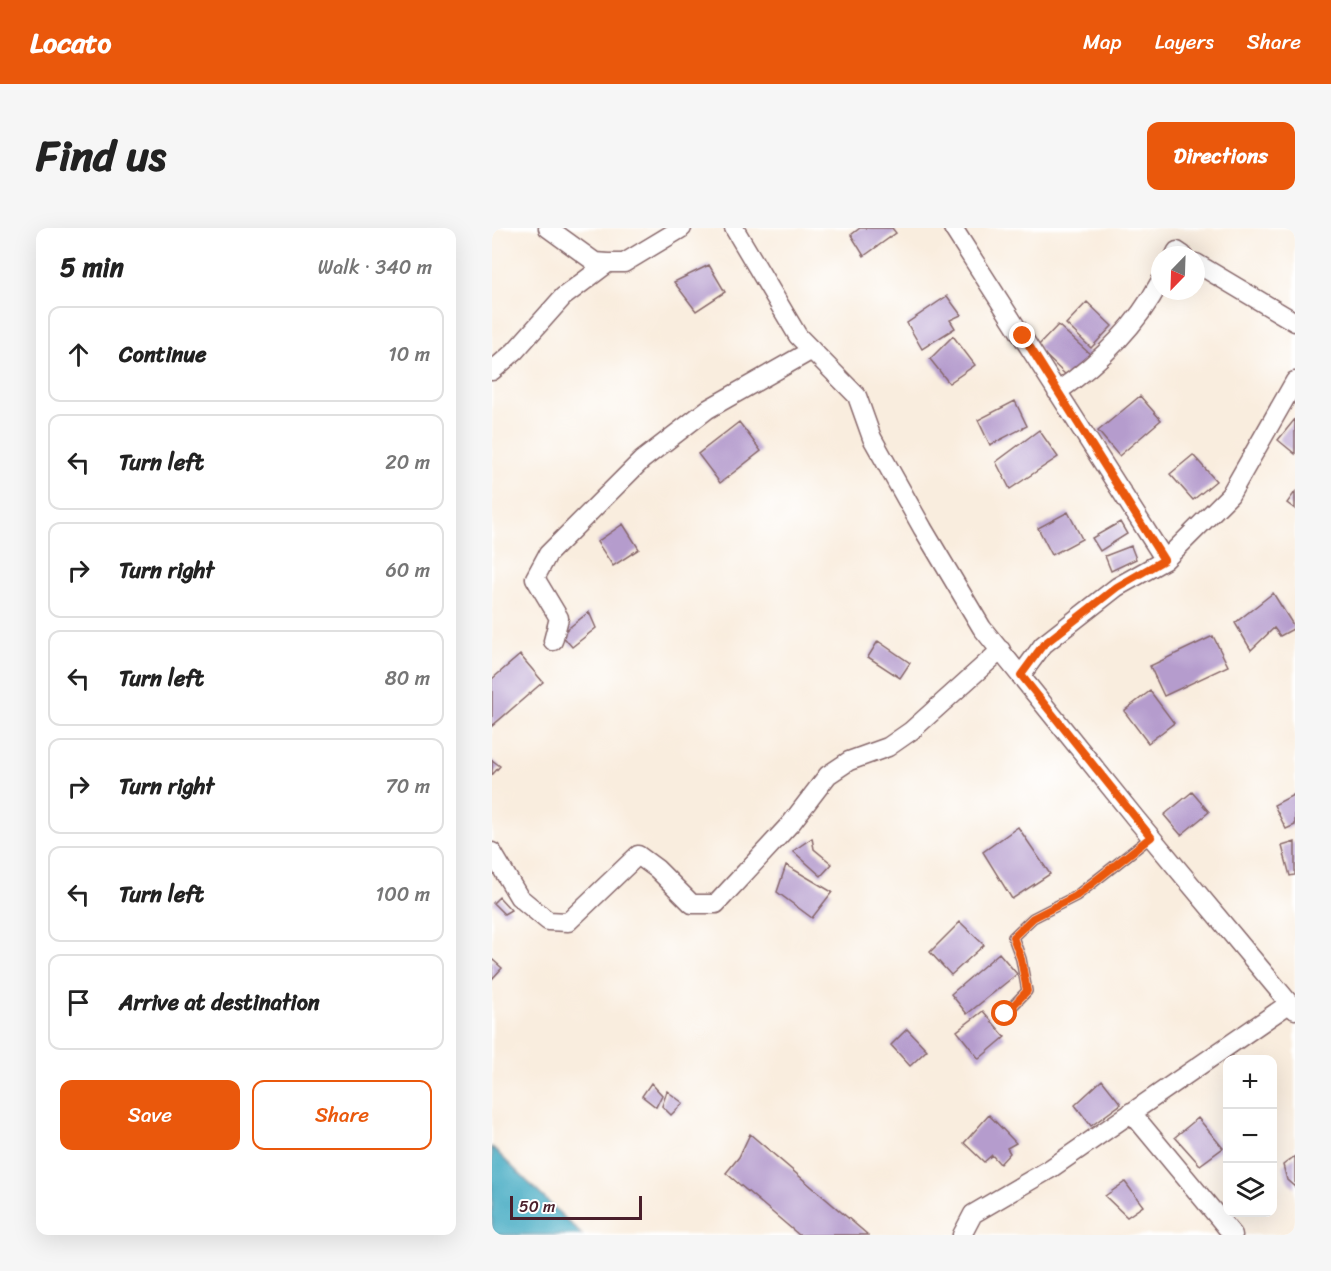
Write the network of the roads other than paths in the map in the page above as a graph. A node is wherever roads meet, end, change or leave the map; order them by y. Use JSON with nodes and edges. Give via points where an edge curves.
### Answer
{"nodes":[{"id":1,"x":548,"y":228,"type":"edge"},
{"id":2,"x":682,"y":228,"type":"edge"},
{"id":3,"x":734,"y":228,"type":"edge"},
{"id":4,"x":953,"y":228,"type":"edge"},
{"id":5,"x":608,"y":262,"type":"junction"},
{"id":6,"x":1205,"y":268,"type":"edge"},
{"id":7,"x":1151,"y":296,"type":"edge"},
{"id":8,"x":1295,"y":322,"type":"edge"},
{"id":9,"x":812,"y":350,"type":"junction"},
{"id":10,"x":492,"y":371,"type":"edge"},
{"id":11,"x":1295,"y":381,"type":"edge"},
{"id":12,"x":1057,"y":392,"type":"junction"},
{"id":13,"x":1164,"y":560,"type":"junction"},
{"id":14,"x":553,"y":641,"type":"dead end"},
{"id":15,"x":1001,"y":650,"type":"junction"},
{"id":16,"x":1021,"y":675,"type":"junction"},
{"id":17,"x":1151,"y":837,"type":"junction"},
{"id":18,"x":492,"y":852,"type":"edge"},
{"id":19,"x":1292,"y":1007,"type":"edge"},
{"id":20,"x":1005,"y":1014,"type":"dead end"},
{"id":21,"x":1131,"y":1112,"type":"junction"},
{"id":22,"x":962,"y":1235,"type":"edge"},
{"id":23,"x":1233,"y":1235,"type":"edge"}],
"edges":[{"from":1,"to":5,"type":"street","via":[[595,262]]},
{"from":2,"to":5,"type":"street","via":[[624,262]]},
{"from":3,"to":9,"type":"street","via":[[798,336]]},
{"from":4,"to":12,"type":"street"},
{"from":5,"to":10,"type":"street","via":[[563,297]]},
{"from":6,"to":8,"type":"street"},
{"from":7,"to":12,"type":"street","via":[[1134,323],[1082,375]]},
{"from":9,"to":14,"type":"street","via":[[708,409],[642,460],[548,554],[536,578],[559,618]]},
{"from":9,"to":15,"type":"street","via":[[857,396],[872,438],[923,529],[982,628]]},
{"from":11,"to":13,"type":"street","via":[[1230,495]]},
{"from":12,"to":13,"type":"street"},
{"from":13,"to":16,"type":"street","via":[[1117,587],[1043,645]]},
{"from":15,"to":16,"type":"street"},
{"from":15,"to":18,"type":"street","via":[[888,747],[849,761],[828,775],[792,822],[716,904],[692,904],[638,855],[568,922],[548,921],[519,897]]},
{"from":16,"to":17,"type":"street"},
{"from":17,"to":19,"type":"street"},
{"from":17,"to":20,"type":"lane","via":[[1076,896],[1033,918],[1013,937],[1027,991]]},
{"from":19,"to":21,"type":"street"},
{"from":21,"to":22,"type":"street","via":[[1050,1169],[973,1214]]},
{"from":21,"to":23,"type":"street"}]}
